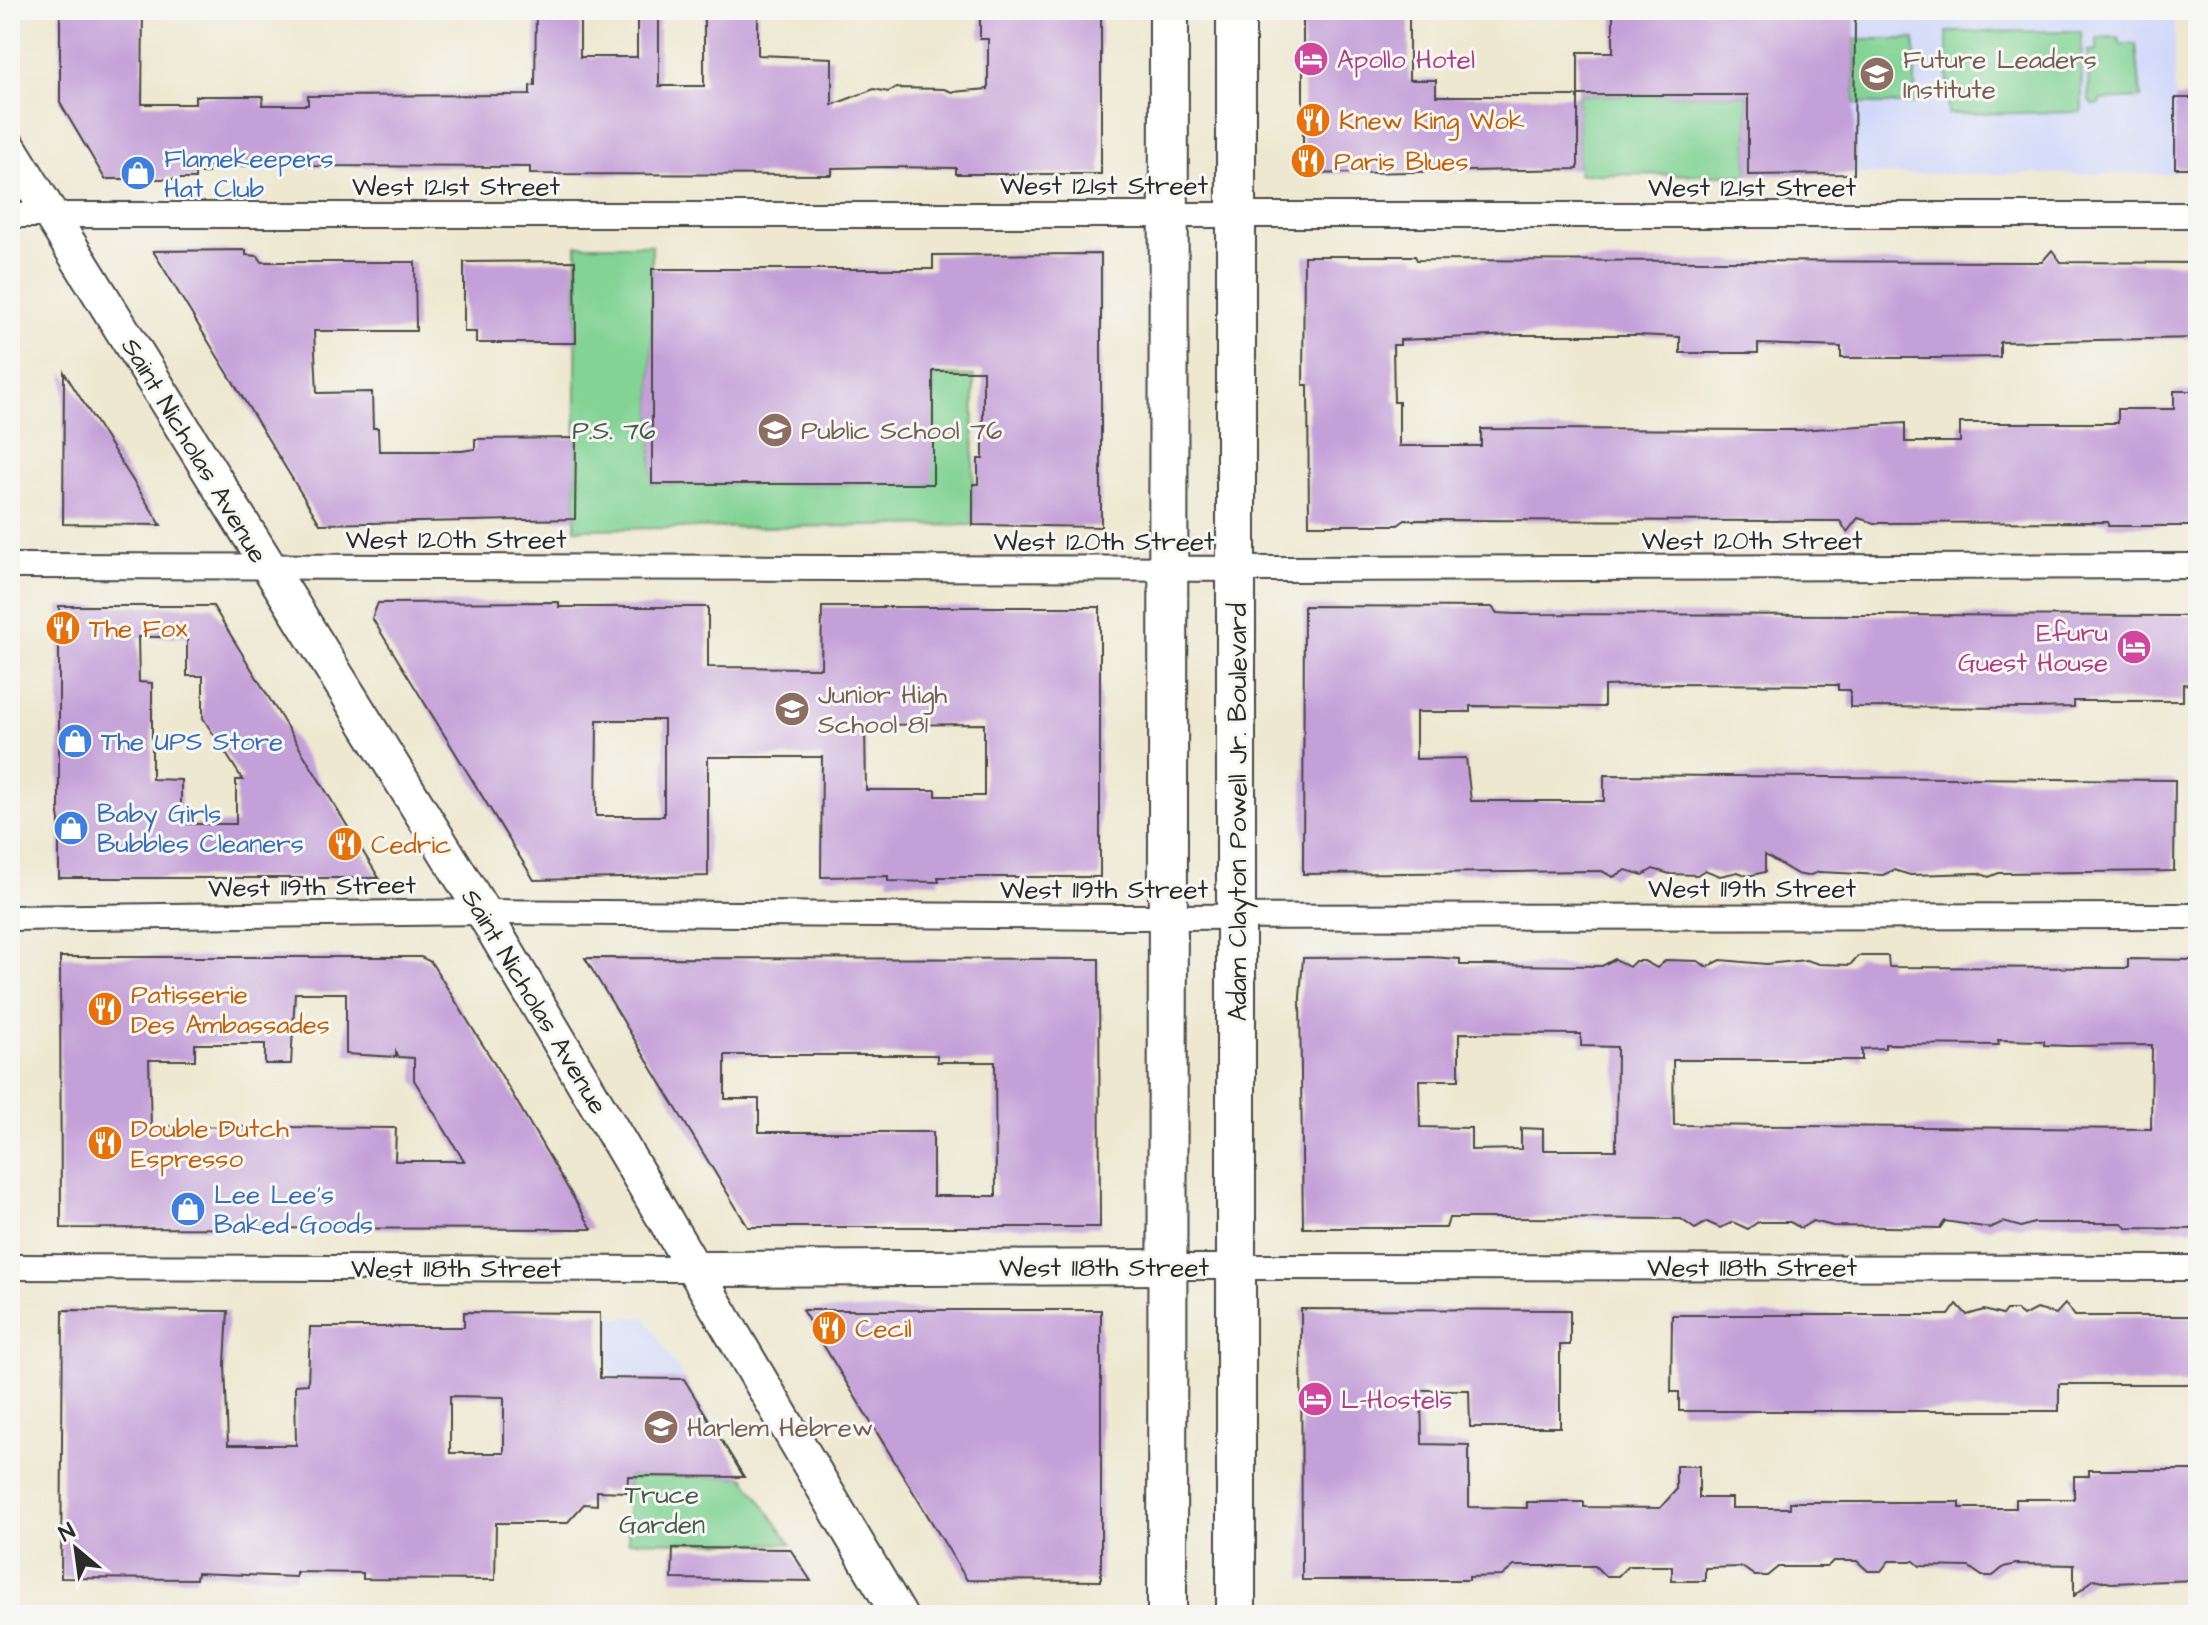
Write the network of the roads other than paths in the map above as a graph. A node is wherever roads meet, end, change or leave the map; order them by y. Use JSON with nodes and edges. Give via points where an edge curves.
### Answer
{"nodes":[{"id":1,"x":1169,"y":10,"type":"edge"},
{"id":2,"x":1236,"y":10,"type":"edge"},
{"id":3,"x":10,"y":149,"type":"edge"},
{"id":4,"x":1169,"y":213,"type":"junction"},
{"id":5,"x":1236,"y":213,"type":"junction"},
{"id":6,"x":10,"y":215,"type":"edge"},
{"id":7,"x":51,"y":215,"type":"junction"},
{"id":8,"x":2198,"y":215,"type":"edge"},
{"id":9,"x":10,"y":566,"type":"edge"},
{"id":10,"x":2198,"y":566,"type":"edge"},
{"id":11,"x":266,"y":567,"type":"junction"},
{"id":12,"x":1168,"y":569,"type":"junction"},
{"id":13,"x":1237,"y":569,"type":"junction"},
{"id":14,"x":483,"y":912,"type":"junction"},
{"id":15,"x":2198,"y":916,"type":"edge"},
{"id":16,"x":1168,"y":917,"type":"junction"},
{"id":17,"x":1238,"y":917,"type":"junction"},
{"id":18,"x":10,"y":918,"type":"edge"},
{"id":19,"x":10,"y":1267,"type":"edge"},
{"id":20,"x":1167,"y":1267,"type":"junction"},
{"id":21,"x":1237,"y":1267,"type":"junction"},
{"id":22,"x":2198,"y":1268,"type":"edge"},
{"id":23,"x":694,"y":1269,"type":"junction"},
{"id":24,"x":899,"y":1615,"type":"edge"},
{"id":25,"x":1167,"y":1615,"type":"edge"},
{"id":26,"x":1236,"y":1615,"type":"edge"}],
"edges":[{"from":1,"to":4,"type":"main road"},
{"from":2,"to":5,"type":"main road","name":"Adam Clayton Powell Jr. Boulevard"},
{"from":3,"to":7,"type":"main road","name":"Saint Nicholas Avenue"},
{"from":4,"to":5,"type":"street","name":"West 121st Street"},
{"from":4,"to":7,"type":"street","name":"West 121st Street"},
{"from":4,"to":12,"type":"main road"},
{"from":5,"to":8,"type":"street","name":"West 121st Street"},
{"from":5,"to":13,"type":"main road","name":"Adam Clayton Powell Jr. Boulevard"},
{"from":6,"to":7,"type":"street","name":"West 121st Street"},
{"from":7,"to":11,"type":"main road","name":"Saint Nicholas Avenue"},
{"from":9,"to":11,"type":"street","name":"West 120th Street"},
{"from":10,"to":13,"type":"street","name":"West 120th Street"},
{"from":11,"to":12,"type":"street","name":"West 120th Street"},
{"from":11,"to":14,"type":"main road","name":"Saint Nicholas Avenue"},
{"from":12,"to":13,"type":"street","name":"West 120th Street"},
{"from":12,"to":16,"type":"main road"},
{"from":13,"to":17,"type":"main road","name":"Adam Clayton Powell Jr. Boulevard"},
{"from":14,"to":16,"type":"street","name":"West 119th Street"},
{"from":14,"to":18,"type":"street","name":"West 119th Street"},
{"from":14,"to":23,"type":"main road","name":"Saint Nicholas Avenue"},
{"from":15,"to":17,"type":"street","name":"West 119th Street"},
{"from":16,"to":17,"type":"street","name":"West 119th Street"},
{"from":16,"to":20,"type":"main road"},
{"from":17,"to":21,"type":"main road","name":"Adam Clayton Powell Jr. Boulevard"},
{"from":19,"to":23,"type":"street","name":"West 118th Street"},
{"from":20,"to":21,"type":"street","name":"West 118th Street"},
{"from":20,"to":23,"type":"main road","name":"West 118th Street"},
{"from":20,"to":25,"type":"main road"},
{"from":21,"to":22,"type":"street","name":"West 118th Street"},
{"from":21,"to":26,"type":"main road","name":"Adam Clayton Powell Jr. Boulevard"},
{"from":23,"to":24,"type":"main road","name":"Saint Nicholas Avenue"}]}
